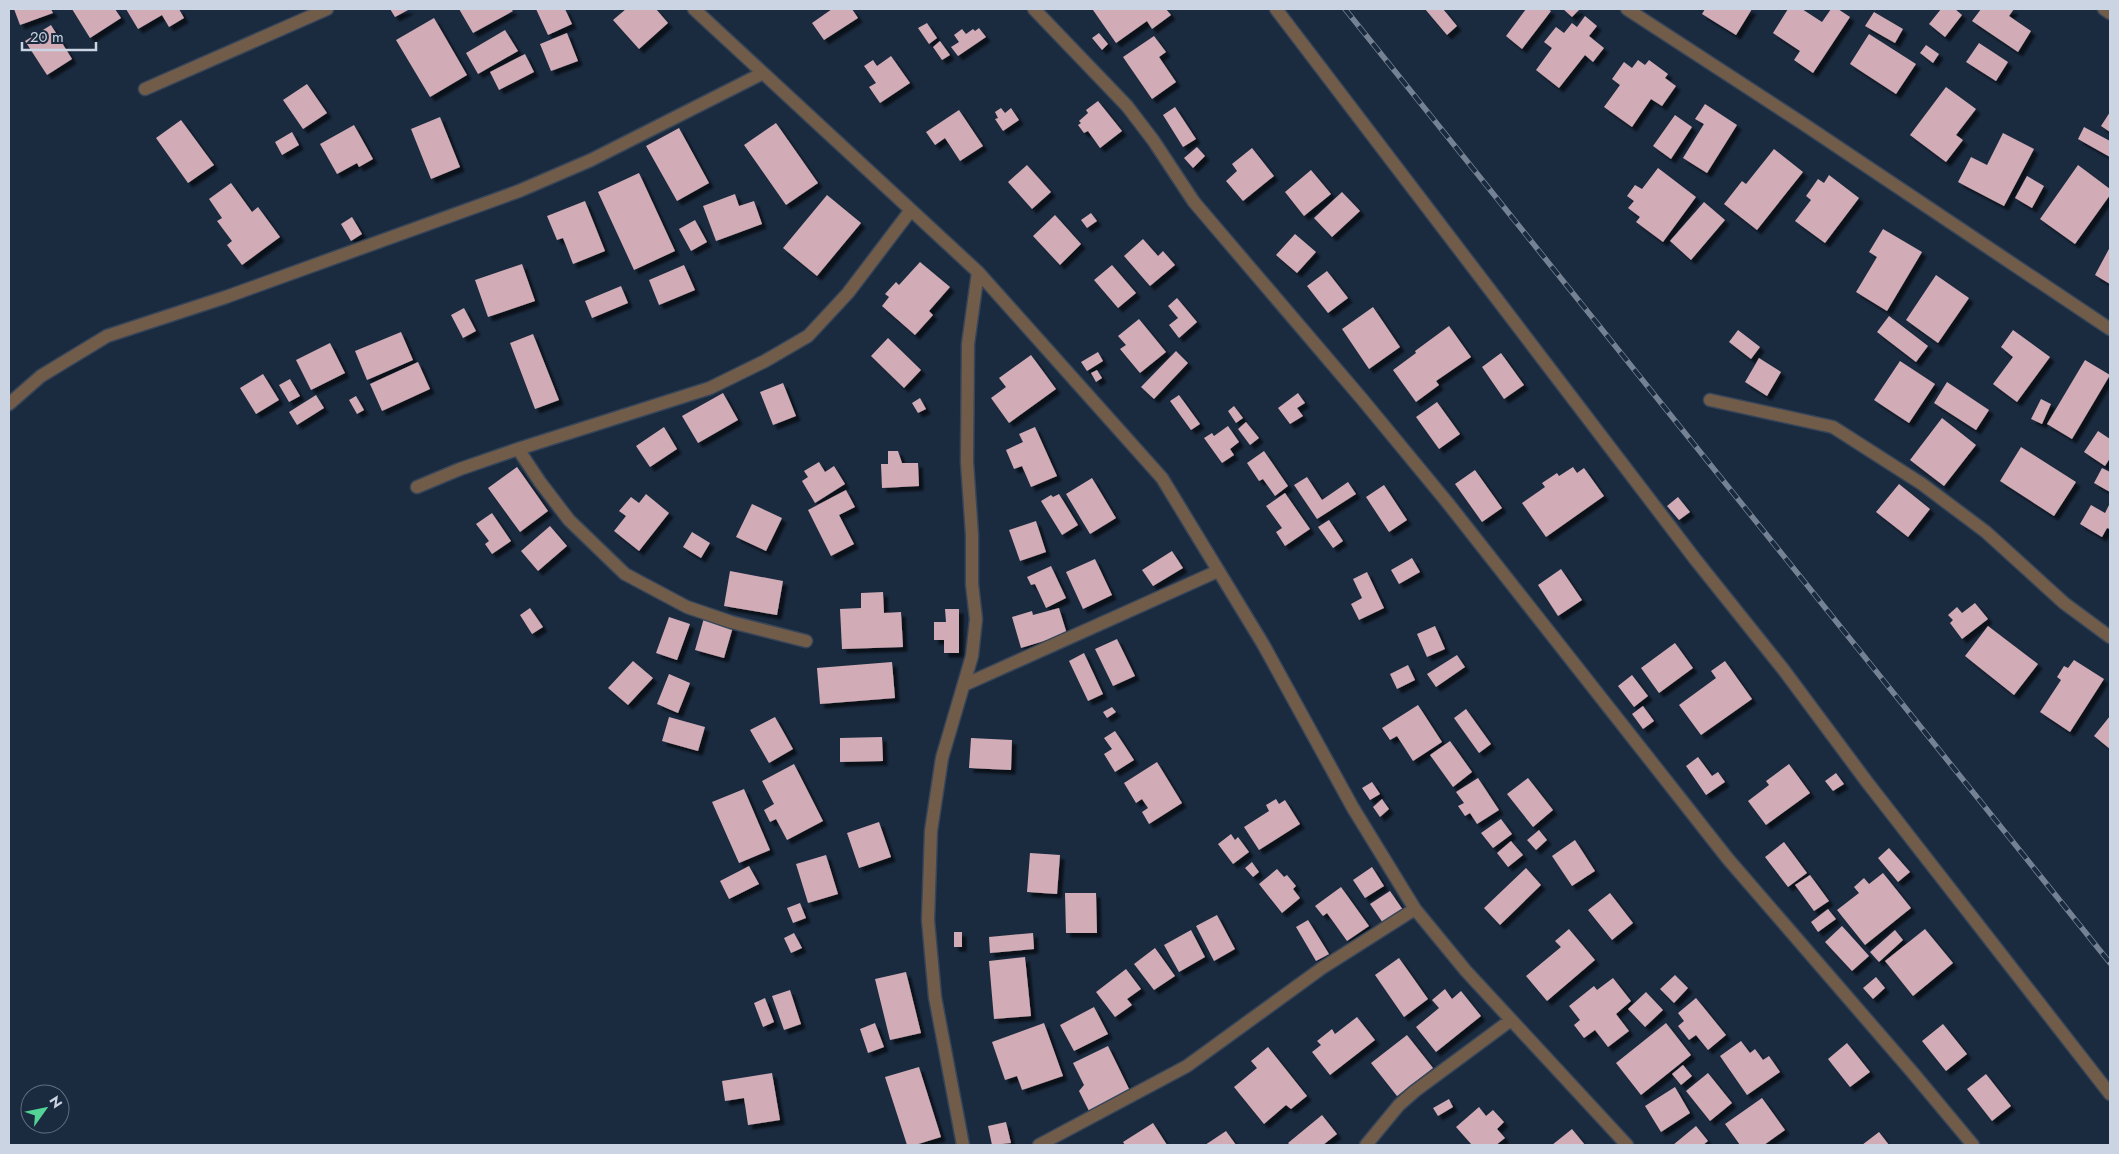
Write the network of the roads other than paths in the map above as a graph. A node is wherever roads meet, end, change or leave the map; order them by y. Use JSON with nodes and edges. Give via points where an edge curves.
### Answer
{"nodes":[{"id":1,"x":327,"y":9,"type":"edge"},
{"id":2,"x":694,"y":9,"type":"edge"},
{"id":3,"x":1034,"y":9,"type":"edge"},
{"id":4,"x":1276,"y":9,"type":"edge"},
{"id":5,"x":1627,"y":9,"type":"edge"},
{"id":6,"x":2104,"y":9,"type":"edge"},
{"id":7,"x":2110,"y":13,"type":"edge"},
{"id":8,"x":764,"y":73,"type":"junction"},
{"id":9,"x":145,"y":89,"type":"dead end"},
{"id":10,"x":911,"y":210,"type":"junction"},
{"id":11,"x":978,"y":272,"type":"junction"},
{"id":12,"x":2110,"y":329,"type":"edge"},
{"id":13,"x":1710,"y":400,"type":"dead end"},
{"id":14,"x":9,"y":404,"type":"edge"},
{"id":15,"x":518,"y":449,"type":"junction"},
{"id":16,"x":417,"y":487,"type":"dead end"},
{"id":17,"x":1218,"y":571,"type":"junction"},
{"id":18,"x":2110,"y":637,"type":"edge"},
{"id":19,"x":806,"y":641,"type":"dead end"},
{"id":20,"x":964,"y":685,"type":"junction"},
{"id":21,"x":1415,"y":909,"type":"junction"},
{"id":22,"x":1511,"y":1020,"type":"junction"},
{"id":23,"x":2110,"y":1094,"type":"edge"},
{"id":24,"x":963,"y":1145,"type":"edge"},
{"id":25,"x":1039,"y":1145,"type":"edge"},
{"id":26,"x":1366,"y":1145,"type":"edge"},
{"id":27,"x":1627,"y":1145,"type":"edge"},
{"id":28,"x":1973,"y":1145,"type":"edge"}],
"edges":[{"from":1,"to":9,"type":"street"},
{"from":2,"to":8,"type":"street"},
{"from":3,"to":28,"type":"street","via":[[1127,106],[1194,202],[1447,502],[1728,859]]},
{"from":4,"to":23,"type":"street","via":[[1689,552]]},
{"from":5,"to":12,"type":"street"},
{"from":6,"to":7,"type":"street"},
{"from":8,"to":10,"type":"street"},
{"from":8,"to":14,"type":"street","via":[[591,160],[519,191],[226,297],[107,336],[41,376]]},
{"from":10,"to":11,"type":"street"},
{"from":10,"to":15,"type":"street","via":[[848,293],[808,336],[710,388]]},
{"from":11,"to":17,"type":"street","via":[[1162,478]]},
{"from":11,"to":20,"type":"street","via":[[968,344],[967,462],[976,619],[972,656]]},
{"from":13,"to":18,"type":"street","via":[[1833,427],[1922,484],[1986,532],[2064,604]]},
{"from":15,"to":16,"type":"street"},
{"from":15,"to":19,"type":"street","via":[[569,520],[625,574],[687,607]]},
{"from":17,"to":20,"type":"street"},
{"from":17,"to":21,"type":"street","via":[[1353,808]]},
{"from":20,"to":24,"type":"street","via":[[942,758],[931,831],[928,920],[935,997]]},
{"from":21,"to":22,"type":"street","via":[[1466,972]]},
{"from":21,"to":25,"type":"street","via":[[1322,968],[1187,1066]]},
{"from":22,"to":26,"type":"street","via":[[1399,1105]]},
{"from":22,"to":27,"type":"street"}]}
